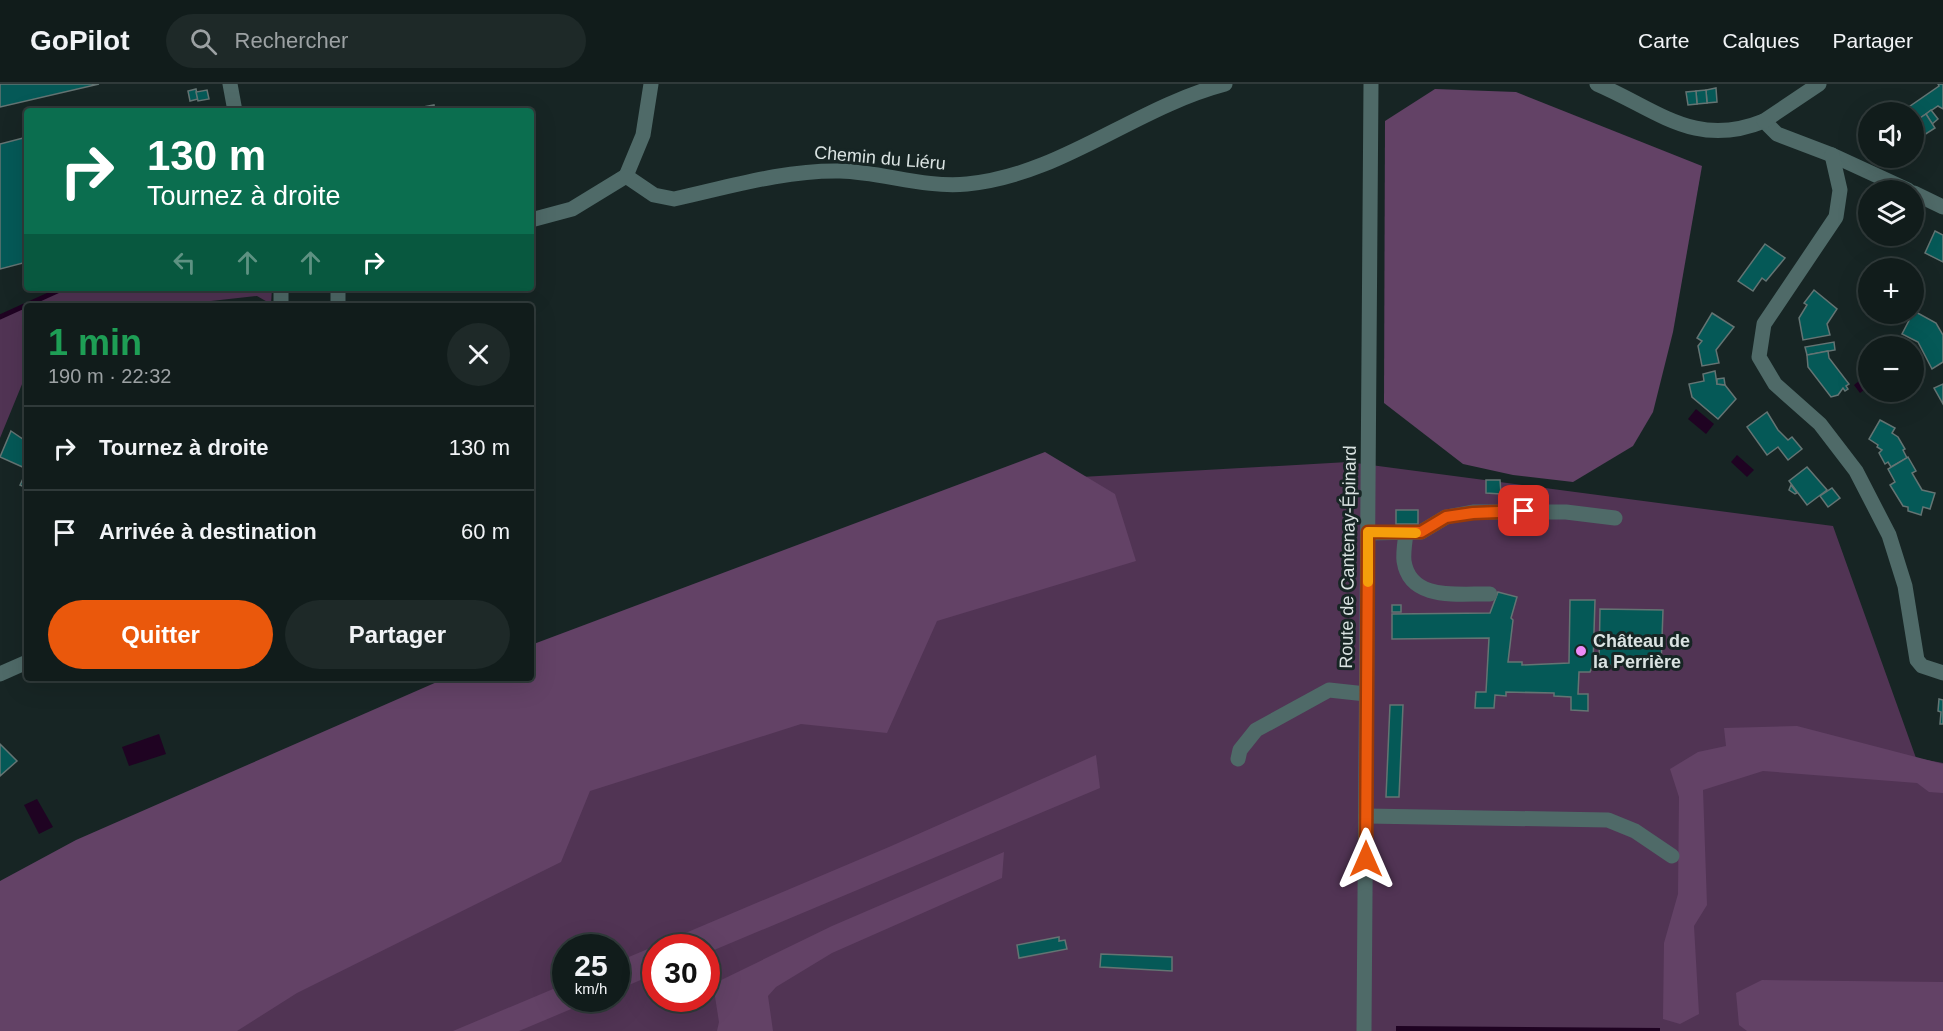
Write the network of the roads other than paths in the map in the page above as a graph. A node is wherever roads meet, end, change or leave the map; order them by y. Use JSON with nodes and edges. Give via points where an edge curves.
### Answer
{"nodes":[{"id":1,"x":230,"y":84,"type":"edge"},
{"id":2,"x":651,"y":84,"type":"edge"},
{"id":3,"x":1224,"y":84,"type":"edge"},
{"id":4,"x":1371,"y":84,"type":"edge"},
{"id":5,"x":1597,"y":84,"type":"edge"},
{"id":6,"x":1819,"y":84,"type":"edge"},
{"id":7,"x":234,"y":108,"type":"edge"},
{"id":8,"x":1764,"y":121,"type":"junction"},
{"id":9,"x":1832,"y":155,"type":"junction"},
{"id":10,"x":626,"y":176,"type":"junction"},
{"id":11,"x":1886,"y":180,"type":"edge"},
{"id":12,"x":1924,"y":198,"type":"edge"},
{"id":13,"x":1943,"y":207,"type":"edge"},
{"id":14,"x":534,"y":219,"type":"edge"},
{"id":15,"x":1615,"y":518,"type":"dead end"},
{"id":16,"x":1368,"y":532,"type":"junction"},
{"id":17,"x":1406,"y":533,"type":"junction"},
{"id":18,"x":1490,"y":594,"type":"dead end"},
{"id":19,"x":24,"y":663,"type":"edge"},
{"id":20,"x":0,"y":674,"type":"edge"},
{"id":21,"x":1943,"y":674,"type":"edge"},
{"id":22,"x":1366,"y":694,"type":"junction"},
{"id":23,"x":1238,"y":759,"type":"dead end"},
{"id":24,"x":1366,"y":816,"type":"junction"},
{"id":25,"x":1672,"y":856,"type":"dead end"},
{"id":26,"x":1364,"y":1031,"type":"edge"}],
"edges":[{"from":1,"to":7,"type":"street"},
{"from":2,"to":10,"type":"street","via":[[643,135]]},
{"from":3,"to":10,"type":"street","name":"Chemin du Liéru","via":[[1156,108],[1024,173],[967,184],[923,184],[843,171],[801,171],[674,199],[654,195]]},
{"from":4,"to":16,"type":"street","name":"Route de Cantenay-Épinard"},
{"from":5,"to":8,"type":"street","via":[[1698,131],[1731,132]]},
{"from":6,"to":8,"type":"street"},
{"from":8,"to":9,"type":"street","via":[[1777,134]]},
{"from":9,"to":11,"type":"street"},
{"from":9,"to":21,"type":"street","via":[[1840,190],[1836,217],[1764,324],[1759,357],[1775,384],[1820,424],[1856,471],[1889,534],[1905,586],[1917,660]]},
{"from":10,"to":14,"type":"street","via":[[572,209]]},
{"from":12,"to":13,"type":"street"},
{"from":15,"to":17,"type":"street","via":[[1566,512],[1473,513],[1446,517],[1421,532]]},
{"from":16,"to":17,"type":"street"},
{"from":16,"to":22,"type":"street","name":"Route de Cantenay-Épinard"},
{"from":17,"to":18,"type":"street","via":[[1404,562],[1413,581],[1431,593]]},
{"from":19,"to":20,"type":"street"},
{"from":22,"to":23,"type":"street","via":[[1329,690],[1256,730],[1240,750]]},
{"from":22,"to":24,"type":"street","name":"Route de Cantenay-Épinard"},
{"from":24,"to":25,"type":"street","via":[[1608,820],[1635,831]]},
{"from":24,"to":26,"type":"street","name":"Route de Cantenay-Épinard"}]}
